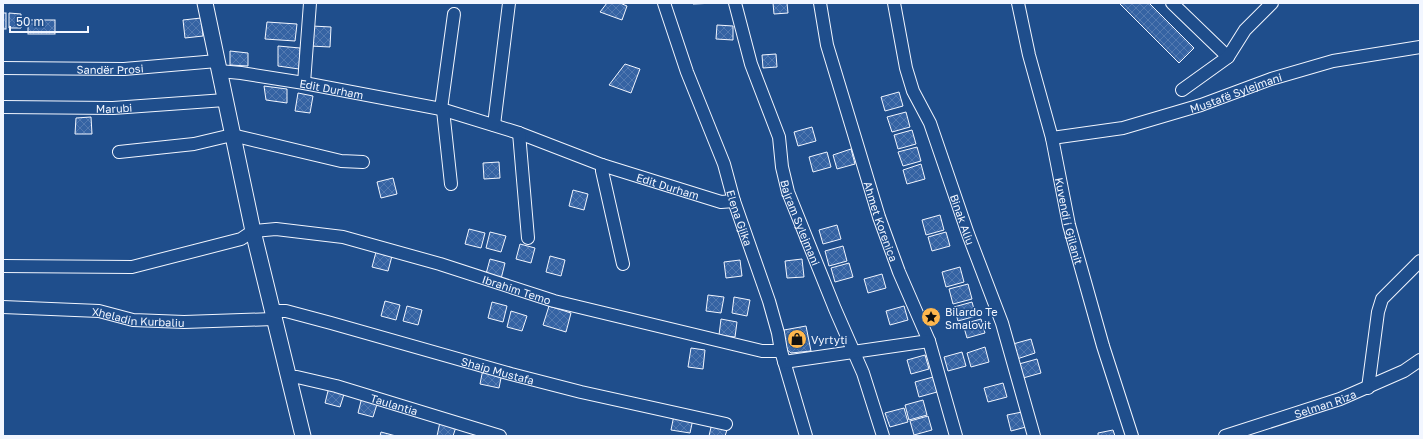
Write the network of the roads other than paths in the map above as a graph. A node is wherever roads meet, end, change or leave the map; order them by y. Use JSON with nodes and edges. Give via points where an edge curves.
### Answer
{"nodes":[{"id":1,"x":204,"y":3,"type":"edge"},
{"id":2,"x":310,"y":3,"type":"edge"},
{"id":3,"x":509,"y":3,"type":"edge"},
{"id":4,"x":664,"y":3,"type":"edge"},
{"id":5,"x":736,"y":3,"type":"edge"},
{"id":6,"x":820,"y":3,"type":"edge"},
{"id":7,"x":894,"y":3,"type":"edge"},
{"id":8,"x":1018,"y":3,"type":"edge"},
{"id":9,"x":1172,"y":3,"type":"edge"},
{"id":10,"x":1272,"y":3,"type":"edge"},
{"id":11,"x":454,"y":14,"type":"dead end"},
{"id":12,"x":1420,"y":47,"type":"edge"},
{"id":13,"x":1228,"y":57,"type":"junction"},
{"id":14,"x":218,"y":66,"type":"junction"},
{"id":15,"x":3,"y":68,"type":"edge"},
{"id":16,"x":304,"y":83,"type":"junction"},
{"id":17,"x":1182,"y":90,"type":"dead end"},
{"id":18,"x":225,"y":100,"type":"junction"},
{"id":19,"x":3,"y":107,"type":"edge"},
{"id":20,"x":442,"y":109,"type":"junction"},
{"id":21,"x":494,"y":125,"type":"junction"},
{"id":22,"x":519,"y":133,"type":"junction"},
{"id":23,"x":232,"y":135,"type":"junction"},
{"id":24,"x":1052,"y":138,"type":"junction"},
{"id":25,"x":119,"y":152,"type":"dead end"},
{"id":26,"x":363,"y":162,"type":"dead end"},
{"id":27,"x":602,"y":165,"type":"junction"},
{"id":28,"x":451,"y":184,"type":"dead end"},
{"id":29,"x":734,"y":202,"type":"junction"},
{"id":30,"x":253,"y":231,"type":"junction"},
{"id":31,"x":528,"y":238,"type":"dead end"},
{"id":32,"x":1420,"y":261,"type":"edge"},
{"id":33,"x":623,"y":264,"type":"dead end"},
{"id":34,"x":3,"y":266,"type":"edge"},
{"id":35,"x":3,"y":307,"type":"edge"},
{"id":36,"x":272,"y":315,"type":"junction"},
{"id":37,"x":929,"y":341,"type":"junction"},
{"id":38,"x":854,"y":352,"type":"junction"},
{"id":39,"x":783,"y":357,"type":"junction"},
{"id":40,"x":1420,"y":360,"type":"edge"},
{"id":41,"x":288,"y":377,"type":"junction"},
{"id":42,"x":1368,"y":388,"type":"junction"},
{"id":43,"x":726,"y":424,"type":"dead end"},
{"id":44,"x":303,"y":436,"type":"edge"},
{"id":45,"x":500,"y":436,"type":"edge"},
{"id":46,"x":806,"y":436,"type":"edge"},
{"id":47,"x":883,"y":436,"type":"edge"},
{"id":48,"x":956,"y":436,"type":"edge"},
{"id":49,"x":1034,"y":436,"type":"edge"},
{"id":50,"x":1132,"y":436,"type":"edge"},
{"id":51,"x":1225,"y":436,"type":"edge"}],
"edges":[{"from":1,"to":14,"type":"main road"},
{"from":2,"to":16,"type":"street"},
{"from":3,"to":21,"type":"street"},
{"from":4,"to":29,"type":"street","name":"Elena Gjika","via":[[687,72],[724,164]]},
{"from":5,"to":38,"type":"street","name":"Bajram Sylejmani","via":[[751,64],[779,137],[788,192]]},
{"from":6,"to":37,"type":"street","name":"Ahmet Korenica","via":[[827,45],[879,217],[899,272]]},
{"from":7,"to":49,"type":"street","name":"Binak Aliu","via":[[913,91],[930,124],[1002,323]]},
{"from":8,"to":24,"type":"street","name":"Kuvendi i Gjilanit","via":[[1029,55]]},
{"from":9,"to":13,"type":"street"},
{"from":10,"to":13,"type":"street","via":[[1245,30]]},
{"from":11,"to":20,"type":"street"},
{"from":12,"to":24,"type":"street","name":"Mustafë Sylejmani","via":[[1333,61],[1123,128]]},
{"from":13,"to":17,"type":"street"},
{"from":14,"to":15,"type":"street","name":"Sandër Prosi","via":[[124,69]]},
{"from":14,"to":16,"type":"street","name":"Edit Durham"},
{"from":14,"to":18,"type":"main road"},
{"from":16,"to":20,"type":"street","name":"Edit Durham"},
{"from":18,"to":19,"type":"street","name":"Marubi","via":[[114,108]]},
{"from":18,"to":23,"type":"main road"},
{"from":20,"to":21,"type":"street","name":"Edit Durham"},
{"from":20,"to":28,"type":"street"},
{"from":21,"to":22,"type":"street","name":"Edit Durham"},
{"from":22,"to":27,"type":"street","name":"Edit Durham"},
{"from":22,"to":31,"type":"street"},
{"from":23,"to":25,"type":"street","via":[[194,144]]},
{"from":23,"to":26,"type":"street","via":[[341,161]]},
{"from":23,"to":30,"type":"main road"},
{"from":24,"to":50,"type":"street","name":"Kuvendi i Gjilanit","via":[[1069,225],[1103,346]]},
{"from":27,"to":29,"type":"street","name":"Edit Durham","via":[[721,202]]},
{"from":27,"to":33,"type":"street"},
{"from":29,"to":39,"type":"street","name":"Elena Gjika","via":[[769,301]]},
{"from":30,"to":34,"type":"street","via":[[241,239],[132,267]]},
{"from":30,"to":36,"type":"main road"},
{"from":30,"to":39,"type":"street","name":"Ibrahim Temo","via":[[276,229],[343,237],[440,264],[554,301]]},
{"from":32,"to":42,"type":"street","via":[[1382,299]]},
{"from":35,"to":36,"type":"street","name":"Xheladin Kurbaliu","via":[[99,311],[133,320],[184,322]]},
{"from":36,"to":41,"type":"main road"},
{"from":36,"to":43,"type":"street","name":"Shaip Mustafa","via":[[286,311],[581,392]]},
{"from":37,"to":38,"type":"street","name":"Ibrahim Temo"},
{"from":37,"to":48,"type":"street","name":"Ahmet Korenica"},
{"from":38,"to":39,"type":"street","name":"Ibrahim Temo"},
{"from":38,"to":47,"type":"street","name":"Bajram Sylejmani"},
{"from":39,"to":46,"type":"street","name":"Elena Gjika"},
{"from":40,"to":42,"type":"street","name":"Selman Riza","via":[[1404,371]]},
{"from":41,"to":44,"type":"main road"},
{"from":41,"to":45,"type":"street","name":"Taulantia","via":[[336,386]]},
{"from":42,"to":51,"type":"street","name":"Selman Riza","via":[[1316,408]]}]}
